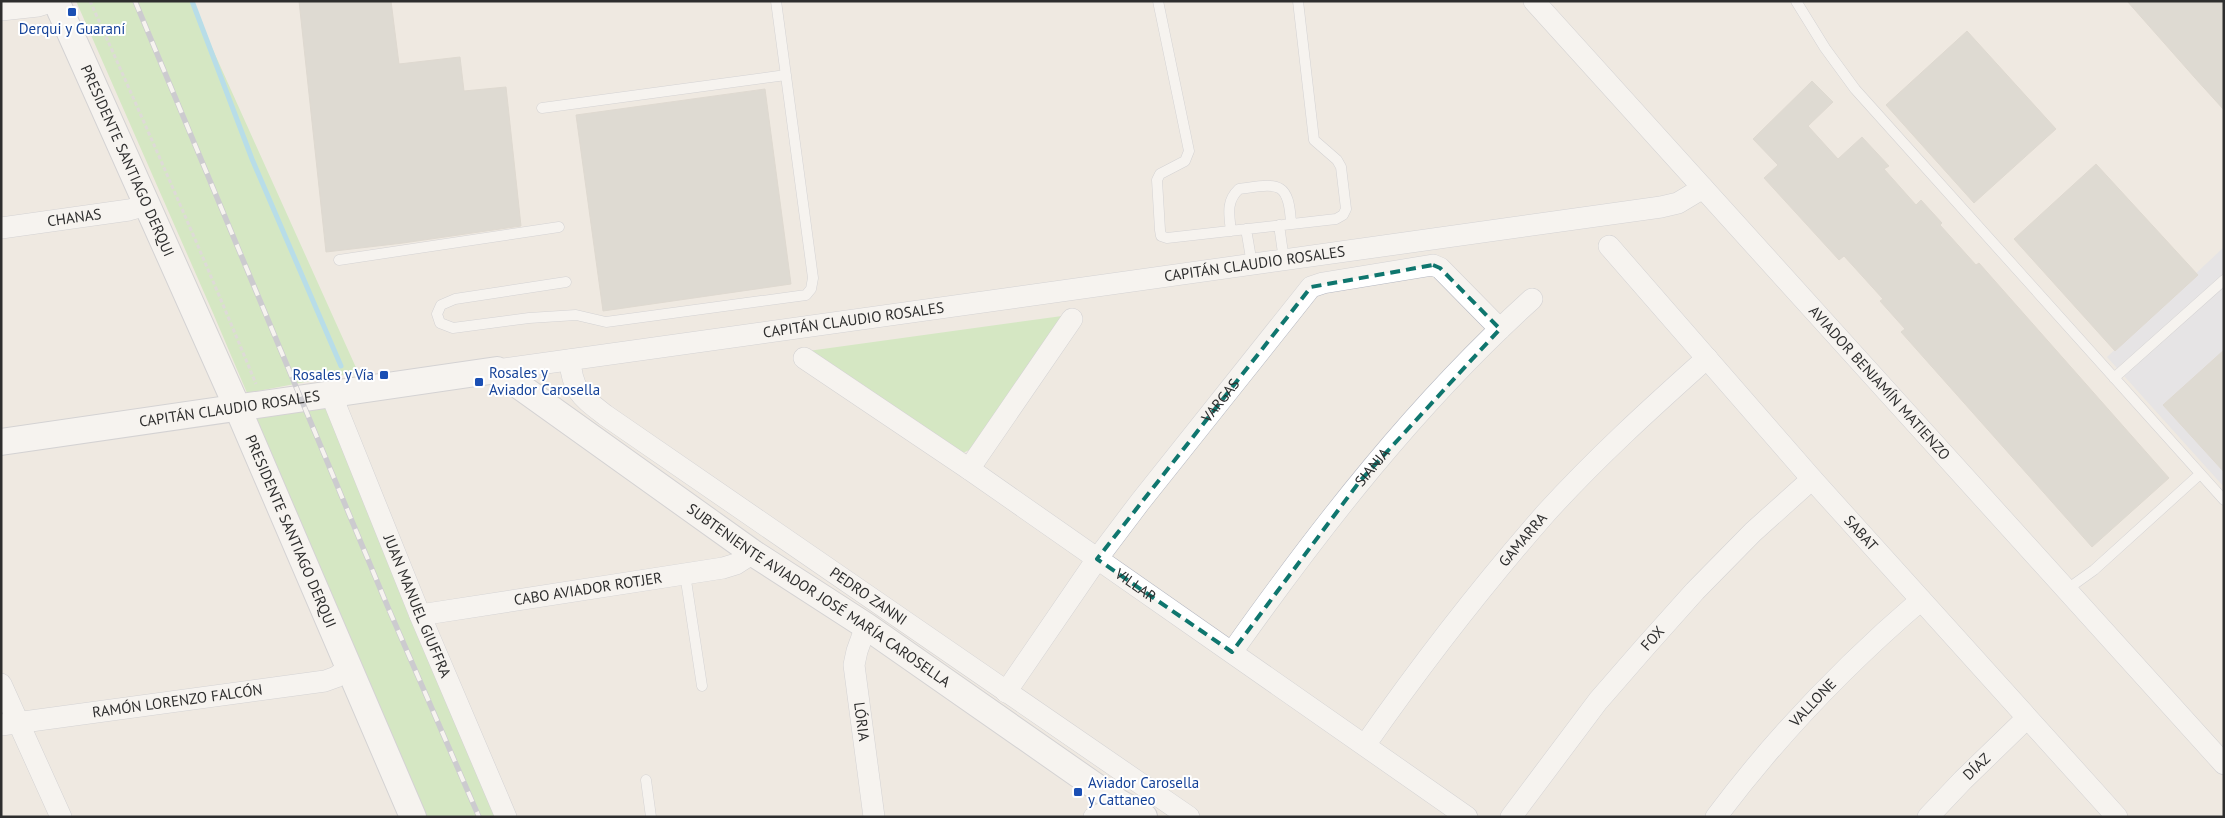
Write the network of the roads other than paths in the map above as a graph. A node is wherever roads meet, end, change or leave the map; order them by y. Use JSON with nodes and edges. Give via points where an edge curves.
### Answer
{"nodes":[{"id":1,"x":55,"y":1,"type":"edge"},
{"id":2,"x":776,"y":1,"type":"edge"},
{"id":3,"x":1158,"y":1,"type":"edge"},
{"id":4,"x":1298,"y":1,"type":"edge"},
{"id":5,"x":1534,"y":1,"type":"edge"},
{"id":6,"x":1796,"y":1,"type":"edge"},
{"id":7,"x":1,"y":10,"type":"edge"},
{"id":8,"x":786,"y":75,"type":"junction"},
{"id":9,"x":542,"y":108,"type":"dead end"},
{"id":10,"x":1703,"y":188,"type":"junction"},
{"id":11,"x":147,"y":205,"type":"junction"},
{"id":12,"x":1291,"y":224,"type":"junction"},
{"id":13,"x":1279,"y":225,"type":"junction"},
{"id":14,"x":559,"y":227,"type":"dead end"},
{"id":15,"x":1,"y":228,"type":"edge"},
{"id":16,"x":1246,"y":229,"type":"junction"},
{"id":17,"x":1231,"y":231,"type":"junction"},
{"id":18,"x":1609,"y":246,"type":"dead end"},
{"id":19,"x":338,"y":260,"type":"dead end"},
{"id":20,"x":1284,"y":260,"type":"junction"},
{"id":21,"x":1252,"y":264,"type":"junction"},
{"id":22,"x":2224,"y":280,"type":"edge"},
{"id":23,"x":566,"y":282,"type":"dead end"},
{"id":24,"x":1532,"y":299,"type":"dead end"},
{"id":25,"x":1072,"y":319,"type":"dead end"},
{"id":26,"x":1500,"y":329,"type":"junction"},
{"id":27,"x":804,"y":358,"type":"dead end"},
{"id":28,"x":1706,"y":358,"type":"junction"},
{"id":29,"x":570,"y":360,"type":"junction"},
{"id":30,"x":497,"y":370,"type":"junction"},
{"id":31,"x":2114,"y":378,"type":"junction"},
{"id":32,"x":332,"y":394,"type":"junction"},
{"id":33,"x":238,"y":409,"type":"junction"},
{"id":34,"x":1,"y":442,"type":"edge"},
{"id":35,"x":969,"y":469,"type":"junction"},
{"id":36,"x":2200,"y":474,"type":"junction"},
{"id":37,"x":1812,"y":479,"type":"junction"},
{"id":38,"x":2224,"y":500,"type":"edge"},
{"id":39,"x":753,"y":553,"type":"junction"},
{"id":40,"x":1097,"y":559,"type":"junction"},
{"id":41,"x":685,"y":574,"type":"junction"},
{"id":42,"x":2066,"y":590,"type":"junction"},
{"id":43,"x":1921,"y":600,"type":"junction"},
{"id":44,"x":420,"y":616,"type":"junction"},
{"id":45,"x":866,"y":626,"type":"junction"},
{"id":46,"x":1232,"y":652,"type":"junction"},
{"id":47,"x":348,"y":669,"type":"junction"},
{"id":48,"x":1,"y":684,"type":"edge"},
{"id":49,"x":702,"y":686,"type":"dead end"},
{"id":50,"x":1006,"y":692,"type":"junction"},
{"id":51,"x":2027,"y":718,"type":"junction"},
{"id":52,"x":9,"y":724,"type":"edge"},
{"id":53,"x":1365,"y":745,"type":"junction"},
{"id":54,"x":2224,"y":764,"type":"edge"},
{"id":55,"x":646,"y":780,"type":"dead end"},
{"id":56,"x":1118,"y":802,"type":"junction"},
{"id":57,"x":61,"y":817,"type":"edge"},
{"id":58,"x":413,"y":817,"type":"edge"},
{"id":59,"x":506,"y":817,"type":"edge"},
{"id":60,"x":651,"y":817,"type":"edge"},
{"id":61,"x":874,"y":817,"type":"edge"},
{"id":62,"x":1094,"y":817,"type":"edge"},
{"id":63,"x":1144,"y":817,"type":"edge"},
{"id":64,"x":1189,"y":817,"type":"edge"},
{"id":65,"x":1467,"y":817,"type":"edge"},
{"id":66,"x":1511,"y":817,"type":"edge"},
{"id":67,"x":1716,"y":817,"type":"edge"},
{"id":68,"x":1928,"y":817,"type":"edge"},
{"id":69,"x":2117,"y":817,"type":"edge"}],
"edges":[{"from":1,"to":7,"type":"street"},
{"from":1,"to":11,"type":"street","name":"PRESIDENTE SANTIAGO DERQUI"},
{"from":2,"to":8,"type":"lane"},
{"from":3,"to":17,"type":"lane","via":[[1189,151],[1185,161],[1160,174],[1157,180],[1161,236]]},
{"from":4,"to":12,"type":"lane","via":[[1314,140],[1341,167],[1346,209],[1336,219]]},
{"from":5,"to":10,"type":"street","name":"AVIADOR BENJAMÍN MATIENZO"},
{"from":6,"to":31,"type":"lane","via":[[1855,88]]},
{"from":8,"to":9,"type":"lane"},
{"from":8,"to":23,"type":"lane","via":[[813,278],[806,295],[606,322],[571,315],[453,328],[440,323],[437,314],[441,305],[454,299]]},
{"from":10,"to":20,"type":"street","name":"CAPITÁN CLAUDIO ROSALES","via":[[1678,203],[1661,208]]},
{"from":10,"to":42,"type":"street","name":"AVIADOR BENJAMÍN MATIENZO"},
{"from":11,"to":15,"type":"street","name":"CHANAS"},
{"from":11,"to":33,"type":"street","name":"PRESIDENTE SANTIAGO DERQUI"},
{"from":12,"to":13,"type":"lane"},
{"from":12,"to":17,"type":"lane","via":[[1288,197],[1272,185],[1235,192],[1229,201]]},
{"from":13,"to":16,"type":"lane"},
{"from":13,"to":20,"type":"lane"},
{"from":14,"to":19,"type":"lane"},
{"from":16,"to":17,"type":"lane"},
{"from":16,"to":21,"type":"lane"},
{"from":18,"to":28,"type":"street","name":"SABAT"},
{"from":20,"to":21,"type":"street","name":"CAPITÁN CLAUDIO ROSALES"},
{"from":21,"to":29,"type":"street","name":"CAPITÁN CLAUDIO ROSALES"},
{"from":22,"to":31,"type":"lane"},
{"from":24,"to":26,"type":"street","name":"SIANJA"},
{"from":25,"to":35,"type":"street"},
{"from":26,"to":40,"type":"street","name":"VARGAS","via":[[1440,268],[1433,265],[1323,283],[1311,288]]},
{"from":26,"to":46,"type":"street","name":"SIANJA","via":[[1461,367],[1360,481]]},
{"from":27,"to":35,"type":"street","name":"VILLAR"},
{"from":28,"to":37,"type":"street","name":"SABAT"},
{"from":28,"to":53,"type":"street","name":"GAMARRA","via":[[1638,420],[1547,512],[1440,641]]},
{"from":29,"to":30,"type":"street","name":"CAPITÁN CLAUDIO ROSALES"},
{"from":29,"to":50,"type":"street","name":"PEDRO ZANNI","via":[[571,378],[576,388],[605,415]]},
{"from":30,"to":32,"type":"street","name":"CAPITÁN CLAUDIO ROSALES"},
{"from":30,"to":39,"type":"street","name":"SUBTENIENTE AVIADOR JOSÉ MARÍA CAROSELLA"},
{"from":31,"to":36,"type":"lane"},
{"from":32,"to":33,"type":"street","name":"CAPITÁN CLAUDIO ROSALES"},
{"from":32,"to":44,"type":"street","name":"JUAN MANUEL GIUFFRA"},
{"from":33,"to":34,"type":"street","name":"CAPITÁN CLAUDIO ROSALES"},
{"from":33,"to":47,"type":"street","name":"PRESIDENTE SANTIAGO DERQUI"},
{"from":35,"to":40,"type":"street","name":"VILLAR"},
{"from":36,"to":38,"type":"lane"},
{"from":36,"to":42,"type":"lane","via":[[2094,570]]},
{"from":37,"to":43,"type":"street","name":"SABAT"},
{"from":37,"to":66,"type":"street","name":"FOX","via":[[1753,532],[1657,633],[1598,701]]},
{"from":39,"to":41,"type":"street","name":"CABO AVIADOR ROTJER","via":[[729,566]]},
{"from":39,"to":45,"type":"street","name":"SUBTENIENTE AVIADOR JOSÉ MARÍA CAROSELLA"},
{"from":40,"to":46,"type":"street","name":"VILLAR"},
{"from":40,"to":50,"type":"street","name":"VARGAS"},
{"from":41,"to":44,"type":"street","name":"CABO AVIADOR ROTJER"},
{"from":41,"to":49,"type":"lane"},
{"from":42,"to":54,"type":"street","name":"AVIADOR BENJAMÍN MATIENZO"},
{"from":43,"to":51,"type":"street","name":"SABAT"},
{"from":43,"to":67,"type":"street","name":"VALLONE","via":[[1874,640],[1828,686]]},
{"from":44,"to":59,"type":"street","name":"JUAN MANUEL GIUFFRA"},
{"from":45,"to":56,"type":"street","name":"SUBTENIENTE AVIADOR JOSÉ MARÍA CAROSELLA"},
{"from":45,"to":61,"type":"street","name":"LÓRIA","via":[[854,665]]},
{"from":46,"to":53,"type":"street","name":"VILLAR"},
{"from":47,"to":52,"type":"street","name":"RAMÓN LORENZO FALCÓN","via":[[325,681]]},
{"from":47,"to":58,"type":"street","name":"PRESIDENTE SANTIAGO DERQUI"},
{"from":48,"to":52,"type":"street"},
{"from":50,"to":64,"type":"street","name":"PEDRO ZANNI"},
{"from":51,"to":68,"type":"street","name":"DÍAZ"},
{"from":51,"to":69,"type":"street","name":"SABAT"},
{"from":52,"to":57,"type":"street"},
{"from":53,"to":65,"type":"street","name":"VILLAR"},
{"from":55,"to":60,"type":"lane"},
{"from":56,"to":62,"type":"street"},
{"from":56,"to":63,"type":"street","name":"SUBTENIENTE AVIADOR JOSÉ MARÍA CAROSELLA"}]}
